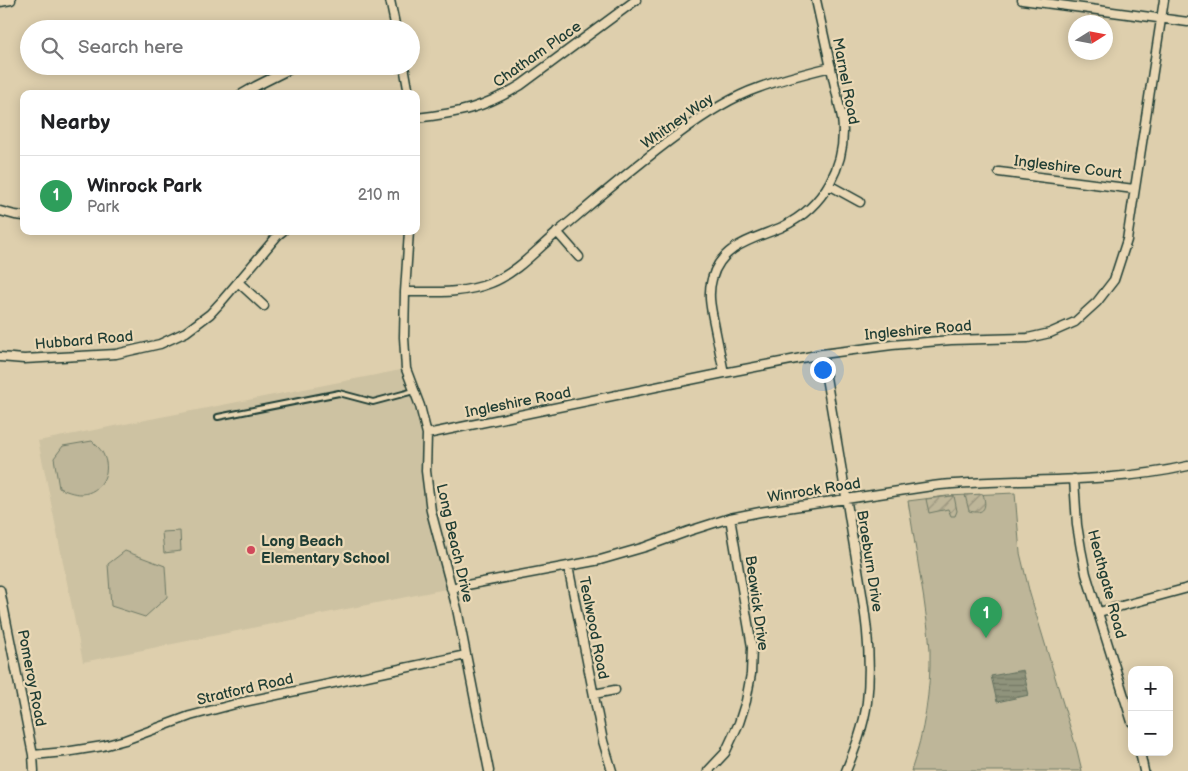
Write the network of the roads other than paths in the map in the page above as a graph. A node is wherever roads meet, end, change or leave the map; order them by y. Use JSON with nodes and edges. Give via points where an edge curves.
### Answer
{"nodes":[{"id":1,"x":11,"y":0,"type":"edge"},
{"id":2,"x":390,"y":0,"type":"edge"},
{"id":3,"x":636,"y":0,"type":"edge"},
{"id":4,"x":816,"y":0,"type":"edge"},
{"id":5,"x":1022,"y":0,"type":"edge"},
{"id":6,"x":1164,"y":0,"type":"edge"},
{"id":7,"x":1044,"y":1,"type":"edge"},
{"id":8,"x":0,"y":2,"type":"edge"},
{"id":9,"x":1161,"y":18,"type":"junction"},
{"id":10,"x":394,"y":20,"type":"edge"},
{"id":11,"x":1188,"y":22,"type":"edge"},
{"id":12,"x":831,"y":67,"type":"junction"},
{"id":13,"x":278,"y":75,"type":"edge"},
{"id":14,"x":406,"y":75,"type":"edge"},
{"id":15,"x":249,"y":90,"type":"edge"},
{"id":16,"x":408,"y":90,"type":"edge"},
{"id":17,"x":420,"y":117,"type":"edge"},
{"id":18,"x":999,"y":172,"type":"dead end"},
{"id":19,"x":830,"y":185,"type":"junction"},
{"id":20,"x":1134,"y":189,"type":"junction"},
{"id":21,"x":860,"y":202,"type":"dead end"},
{"id":22,"x":0,"y":211,"type":"edge"},
{"id":23,"x":20,"y":216,"type":"edge"},
{"id":24,"x":557,"y":232,"type":"junction"},
{"id":25,"x":278,"y":235,"type":"edge"},
{"id":26,"x":409,"y":235,"type":"edge"},
{"id":27,"x":579,"y":257,"type":"dead end"},
{"id":28,"x":238,"y":282,"type":"junction"},
{"id":29,"x":405,"y":292,"type":"junction"},
{"id":30,"x":264,"y":306,"type":"dead end"},
{"id":31,"x":822,"y":354,"type":"junction"},
{"id":32,"x":0,"y":357,"type":"edge"},
{"id":33,"x":724,"y":373,"type":"junction"},
{"id":34,"x":414,"y":391,"type":"junction"},
{"id":35,"x":218,"y":417,"type":"dead end"},
{"id":36,"x":427,"y":434,"type":"junction"},
{"id":37,"x":1188,"y":466,"type":"edge"},
{"id":38,"x":1074,"y":480,"type":"junction"},
{"id":39,"x":846,"y":499,"type":"junction"},
{"id":40,"x":730,"y":518,"type":"junction"},
{"id":41,"x":568,"y":566,"type":"junction"},
{"id":42,"x":451,"y":588,"type":"junction"},
{"id":43,"x":1188,"y":588,"type":"edge"},
{"id":44,"x":0,"y":590,"type":"edge"},
{"id":45,"x":1099,"y":612,"type":"junction"},
{"id":46,"x":466,"y":656,"type":"junction"},
{"id":47,"x":615,"y":690,"type":"dead end"},
{"id":48,"x":594,"y":694,"type":"junction"},
{"id":49,"x":1129,"y":711,"type":"edge"},
{"id":50,"x":33,"y":755,"type":"junction"},
{"id":51,"x":1141,"y":756,"type":"edge"},
{"id":52,"x":34,"y":771,"type":"edge"},
{"id":53,"x":489,"y":771,"type":"edge"},
{"id":54,"x":612,"y":771,"type":"edge"},
{"id":55,"x":708,"y":771,"type":"edge"},
{"id":56,"x":846,"y":771,"type":"edge"},
{"id":57,"x":1144,"y":771,"type":"edge"}],
"edges":[{"from":1,"to":8,"type":"street"},
{"from":2,"to":10,"type":"street"},
{"from":3,"to":17,"type":"street","name":"Chatham Place","via":[[506,94],[459,112]]},
{"from":4,"to":12,"type":"street","name":"Marnel Road"},
{"from":5,"to":7,"type":"street"},
{"from":6,"to":9,"type":"street","name":"Ingleshire Road"},
{"from":7,"to":9,"type":"street"},
{"from":9,"to":11,"type":"street"},
{"from":9,"to":20,"type":"street","name":"Ingleshire Road"},
{"from":12,"to":19,"type":"street","name":"Marnel Road","via":[[843,129],[839,159]]},
{"from":12,"to":24,"type":"street","name":"Whitney Way","via":[[757,88],[720,106],[677,135]]},
{"from":13,"to":15,"type":"street"},
{"from":14,"to":16,"type":"street"},
{"from":18,"to":20,"type":"street","name":"Ingleshire Court"},
{"from":19,"to":21,"type":"street"},
{"from":19,"to":33,"type":"street","name":"Marnel Road","via":[[798,217],[739,245],[718,265],[712,281],[710,304]]},
{"from":20,"to":31,"type":"street","name":"Ingleshire Road","via":[[1127,240],[1114,280],[1097,302],[1075,322],[1028,338],[951,340]]},
{"from":22,"to":23,"type":"street"},
{"from":24,"to":27,"type":"street"},
{"from":24,"to":29,"type":"street","name":"Whitney Way","via":[[520,266],[492,282],[456,291]]},
{"from":25,"to":28,"type":"street","name":"Hubbard Road"},
{"from":26,"to":29,"type":"street","name":"Long Beach Drive"},
{"from":28,"to":30,"type":"street"},
{"from":28,"to":32,"type":"street","name":"Hubbard Road","via":[[210,314],[186,332],[160,344],[116,354],[24,359]]},
{"from":29,"to":34,"type":"street","name":"Long Beach Drive","via":[[406,369]]},
{"from":31,"to":33,"type":"street","name":"Ingleshire Road"},
{"from":31,"to":39,"type":"street","name":"Braeburn Drive"},
{"from":33,"to":36,"type":"street","name":"Ingleshire Road"},
{"from":34,"to":35,"type":"lane","via":[[374,402],[339,394]]},
{"from":34,"to":36,"type":"street","name":"Long Beach Drive"},
{"from":36,"to":42,"type":"street","name":"Long Beach Drive","via":[[426,472],[431,511]]},
{"from":37,"to":38,"type":"street","name":"Winrock Road"},
{"from":38,"to":39,"type":"street","name":"Winrock Road","via":[[958,483]]},
{"from":38,"to":45,"type":"street","name":"Heathgate Road","via":[[1080,549]]},
{"from":39,"to":40,"type":"street","name":"Winrock Road"},
{"from":39,"to":56,"type":"street","name":"Braeburn Drive","via":[[868,639],[869,671],[861,730]]},
{"from":40,"to":41,"type":"street","name":"Winrock Road","via":[[628,552]]},
{"from":40,"to":55,"type":"street","name":"Beawick Drive","via":[[752,647],[752,674],[739,723],[725,753]]},
{"from":41,"to":42,"type":"street","name":"Winrock Road"},
{"from":41,"to":48,"type":"street","name":"Tealwood Road"},
{"from":42,"to":46,"type":"street","name":"Long Beach Drive"},
{"from":43,"to":45,"type":"street"},
{"from":44,"to":50,"type":"street","name":"Pomeroy Road"},
{"from":45,"to":49,"type":"street","name":"Heathgate Road"},
{"from":46,"to":50,"type":"street","name":"Stratford Road","via":[[240,703],[190,716],[103,746]]},
{"from":46,"to":53,"type":"street","name":"Long Beach Drive"},
{"from":47,"to":48,"type":"street","name":"Tealwood Road"},
{"from":48,"to":54,"type":"street","name":"Tealwood Road"},
{"from":50,"to":52,"type":"street","name":"Pomeroy Road"},
{"from":51,"to":57,"type":"street"}]}
